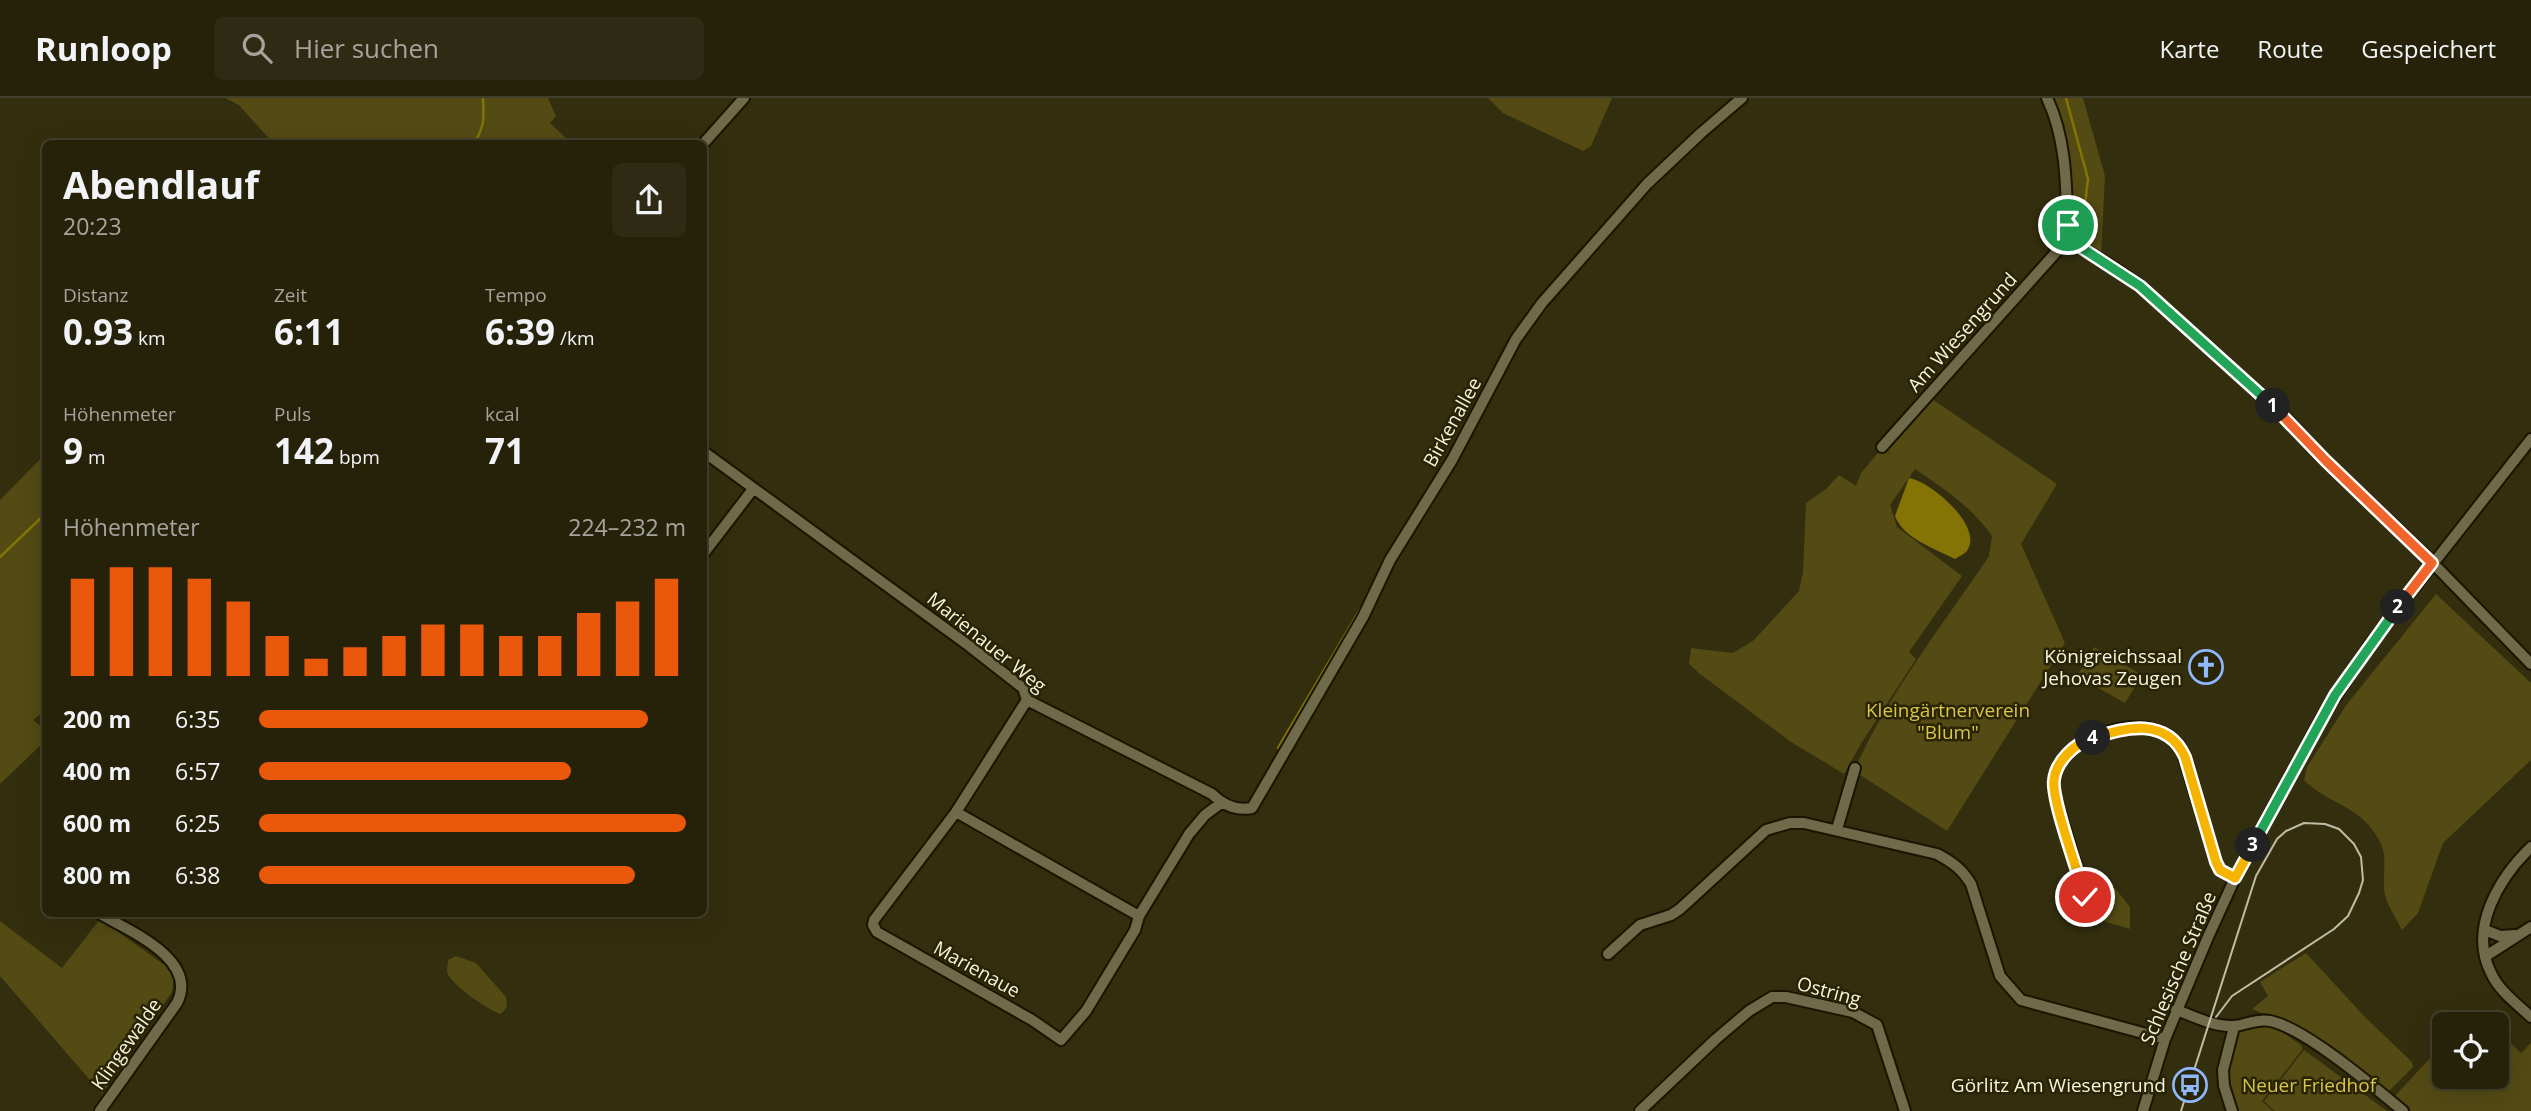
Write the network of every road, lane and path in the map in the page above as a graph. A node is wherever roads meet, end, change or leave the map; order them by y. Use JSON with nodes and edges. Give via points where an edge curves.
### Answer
{"nodes":[{"id":1,"x":744,"y":98,"type":"edge"},
{"id":2,"x":1742,"y":98,"type":"edge"},
{"id":3,"x":2047,"y":98,"type":"edge"},
{"id":4,"x":707,"y":140,"type":"edge"},
{"id":5,"x":2068,"y":239,"type":"junction"},
{"id":6,"x":2531,"y":439,"type":"edge"},
{"id":7,"x":1882,"y":447,"type":"dead end"},
{"id":8,"x":707,"y":454,"type":"edge"},
{"id":9,"x":753,"y":489,"type":"junction"},
{"id":10,"x":707,"y":549,"type":"edge"},
{"id":11,"x":2432,"y":563,"type":"junction"},
{"id":12,"x":2531,"y":664,"type":"edge"},
{"id":13,"x":1027,"y":700,"type":"junction"},
{"id":14,"x":1855,"y":768,"type":"dead end"},
{"id":15,"x":1221,"y":803,"type":"junction"},
{"id":16,"x":1252,"y":808,"type":"joint"},
{"id":17,"x":956,"y":812,"type":"junction"},
{"id":18,"x":1837,"y":829,"type":"junction"},
{"id":19,"x":2531,"y":847,"type":"edge"},
{"id":20,"x":2235,"y":878,"type":"junction"},
{"id":21,"x":2085,"y":897,"type":"dead end"},
{"id":22,"x":1139,"y":916,"type":"junction"},
{"id":23,"x":105,"y":917,"type":"edge"},
{"id":24,"x":2531,"y":927,"type":"edge"},
{"id":25,"x":2485,"y":930,"type":"junction"},
{"id":26,"x":2517,"y":934,"type":"junction"},
{"id":27,"x":1608,"y":954,"type":"dead end"},
{"id":28,"x":2486,"y":956,"type":"junction"},
{"id":29,"x":2176,"y":1010,"type":"junction"},
{"id":30,"x":2531,"y":1017,"type":"edge"},
{"id":31,"x":2234,"y":1027,"type":"junction"},
{"id":32,"x":2165,"y":1040,"type":"junction"},
{"id":33,"x":100,"y":1111,"type":"edge"},
{"id":34,"x":1640,"y":1111,"type":"edge"},
{"id":35,"x":1905,"y":1111,"type":"edge"},
{"id":36,"x":2143,"y":1111,"type":"edge"},
{"id":37,"x":2232,"y":1111,"type":"edge"},
{"id":38,"x":2403,"y":1111,"type":"edge"}],
"edges":[{"from":1,"to":4,"type":"street"},
{"from":2,"to":16,"type":"street","name":"Birkenallee","via":[[1647,184],[1542,303],[1516,340]]},
{"from":3,"to":5,"type":"street","via":[[2065,161]]},
{"from":5,"to":7,"type":"street","name":"Am Wiesengrund"},
{"from":5,"to":11,"type":"street","via":[[2140,286],[2281,413]]},
{"from":6,"to":11,"type":"street","name":"Schlesische Straße"},
{"from":8,"to":9,"type":"street","name":"Marienauer Weg"},
{"from":9,"to":10,"type":"street"},
{"from":9,"to":13,"type":"street","name":"Marienauer Weg","via":[[968,645],[1023,688]]},
{"from":11,"to":12,"type":"street"},
{"from":11,"to":20,"type":"street","name":"Schlesische Straße","via":[[2335,695]]},
{"from":13,"to":15,"type":"street","name":"Marienauer Weg","via":[[1212,794]]},
{"from":13,"to":17,"type":"street","name":"Marienaue"},
{"from":14,"to":18,"type":"street"},
{"from":15,"to":16,"type":"street","name":"Marienauer Weg","via":[[1242,810]]},
{"from":15,"to":22,"type":"street","name":"Marienaue","via":[[1189,834]]},
{"from":17,"to":22,"type":"street"},
{"from":17,"to":22,"type":"street","name":"Marienaue","via":[[874,920],[874,930],[1060,1040],[1086,1011]]},
{"from":18,"to":27,"type":"street","via":[[1790,823],[1766,830],[1680,909],[1640,925]]},
{"from":18,"to":32,"type":"street","via":[[1937,854],[1965,873],[2000,976],[2021,1000]]},
{"from":19,"to":25,"type":"street","via":[[2499,885]]},
{"from":20,"to":21,"type":"street","name":"Schlesische Straße","via":[[2220,870],[2216,862],[2182,751],[2158,731],[2132,728],[2075,746],[2054,780]]},
{"from":20,"to":29,"type":"street","name":"Schlesische Straße"},
{"from":23,"to":33,"type":"street","name":"Klingewalde","via":[[169,958],[183,986],[177,1003]]},
{"from":24,"to":26,"type":"street"},
{"from":25,"to":26,"type":"street","via":[[2500,936]]},
{"from":25,"to":28,"type":"street"},
{"from":26,"to":28,"type":"street"},
{"from":28,"to":30,"type":"street","via":[[2499,987]]},
{"from":29,"to":31,"type":"street"},
{"from":29,"to":32,"type":"street","name":"Schlesische Straße"},
{"from":31,"to":37,"type":"street","via":[[2223,1070]]},
{"from":31,"to":38,"type":"street","via":[[2249,1021],[2283,1026],[2343,1063]]},
{"from":32,"to":36,"type":"street","name":"Schlesische Straße"},
{"from":34,"to":35,"type":"street","name":"Ostring","via":[[1749,1011],[1772,997],[1786,996],[1853,1012],[1877,1025]]}]}
